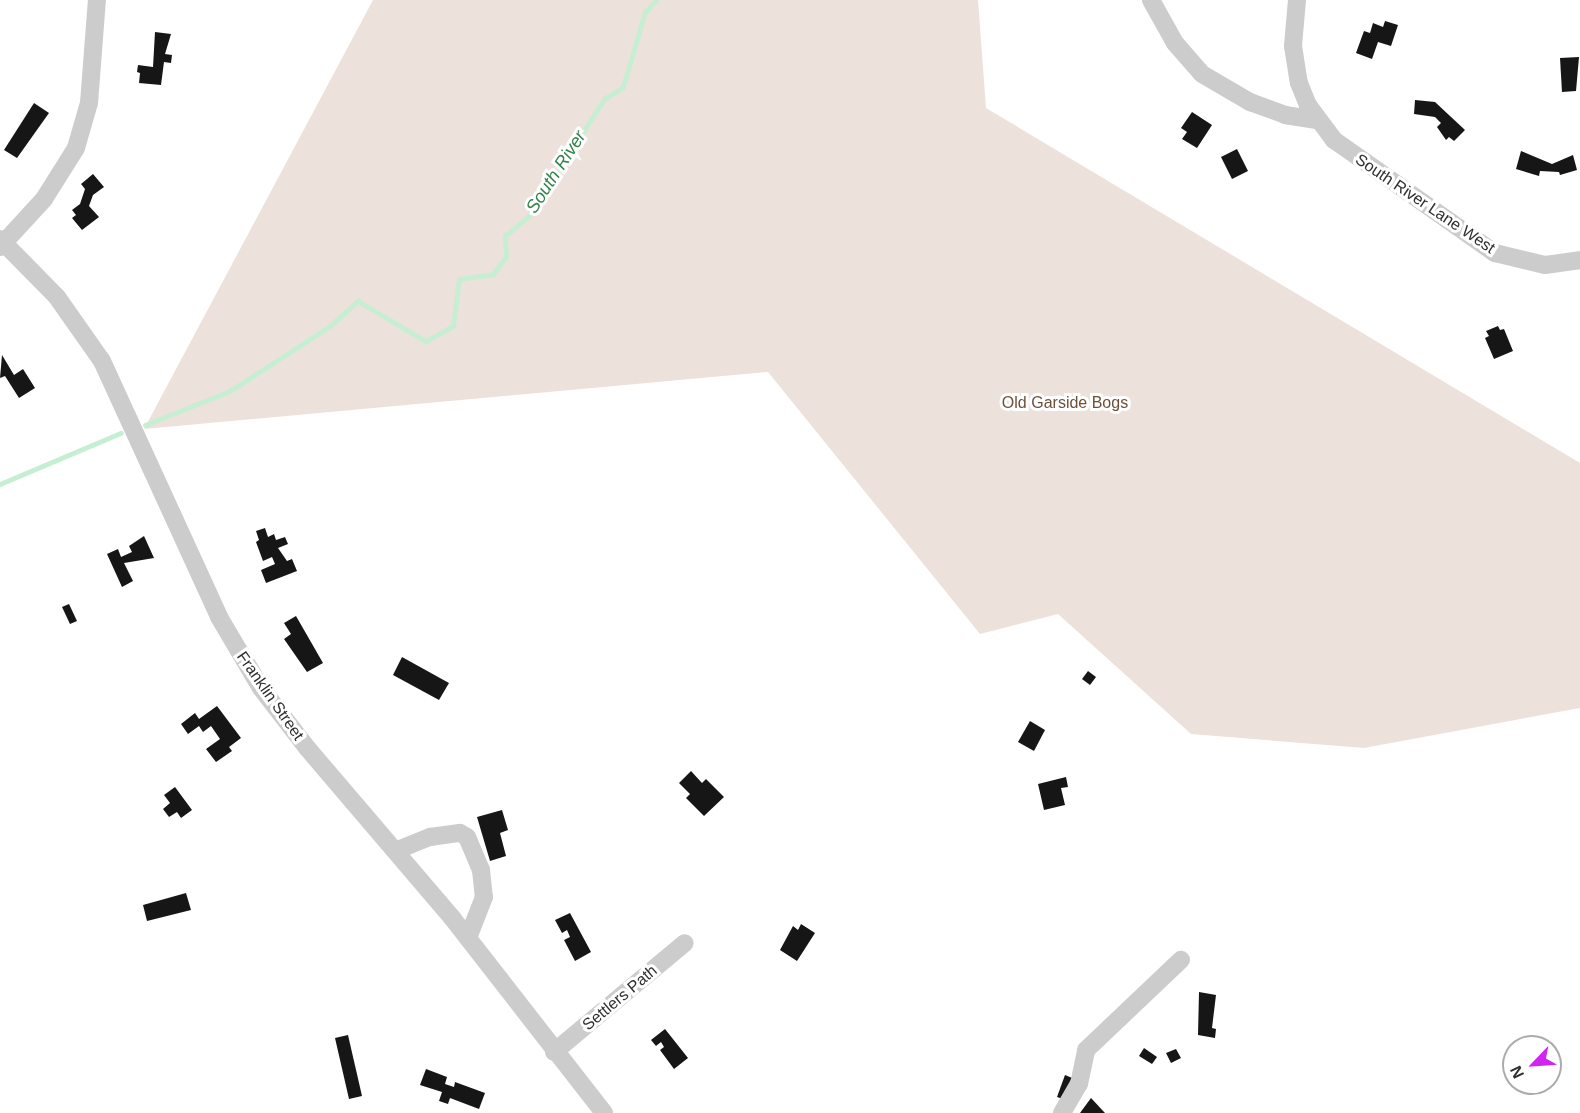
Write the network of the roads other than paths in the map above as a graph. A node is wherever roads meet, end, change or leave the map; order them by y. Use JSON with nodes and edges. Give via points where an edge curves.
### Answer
{"nodes":[{"id":1,"x":97,"y":0,"type":"edge"},
{"id":2,"x":1151,"y":0,"type":"edge"},
{"id":3,"x":1297,"y":0,"type":"edge"},
{"id":4,"x":1317,"y":120,"type":"junction"},
{"id":5,"x":1,"y":242,"type":"edge"},
{"id":6,"x":1580,"y":260,"type":"edge"},
{"id":7,"x":395,"y":851,"type":"junction"},
{"id":8,"x":468,"y":938,"type":"junction"},
{"id":9,"x":685,"y":943,"type":"dead end"},
{"id":10,"x":1181,"y":960,"type":"dead end"},
{"id":11,"x":554,"y":1052,"type":"junction"},
{"id":12,"x":604,"y":1113,"type":"edge"},
{"id":13,"x":1062,"y":1113,"type":"edge"}],
"edges":[{"from":1,"to":5,"type":"street","via":[[88,103],[76,148],[44,199]]},
{"from":2,"to":4,"type":"street","via":[[1175,43],[1202,74],[1250,102],[1285,115]]},
{"from":3,"to":4,"type":"street","name":"South River Lane West","via":[[1293,46],[1304,98]]},
{"from":4,"to":6,"type":"street","name":"South River Lane West","via":[[1347,151],[1420,197],[1464,234],[1495,253],[1545,265]]},
{"from":5,"to":7,"type":"street","name":"Franklin Street","via":[[57,297],[111,378],[165,505],[245,663],[308,748]]},
{"from":7,"to":8,"type":"street","name":"Franklin Street"},
{"from":7,"to":8,"type":"street","via":[[430,837],[460,833],[467,837],[481,870],[484,897]]},
{"from":8,"to":11,"type":"street","name":"Franklin Street"},
{"from":9,"to":11,"type":"street","name":"Settlers Path"},
{"from":10,"to":13,"type":"street","via":[[1086,1050],[1079,1084]]},
{"from":11,"to":12,"type":"street","name":"Franklin Street"}]}
